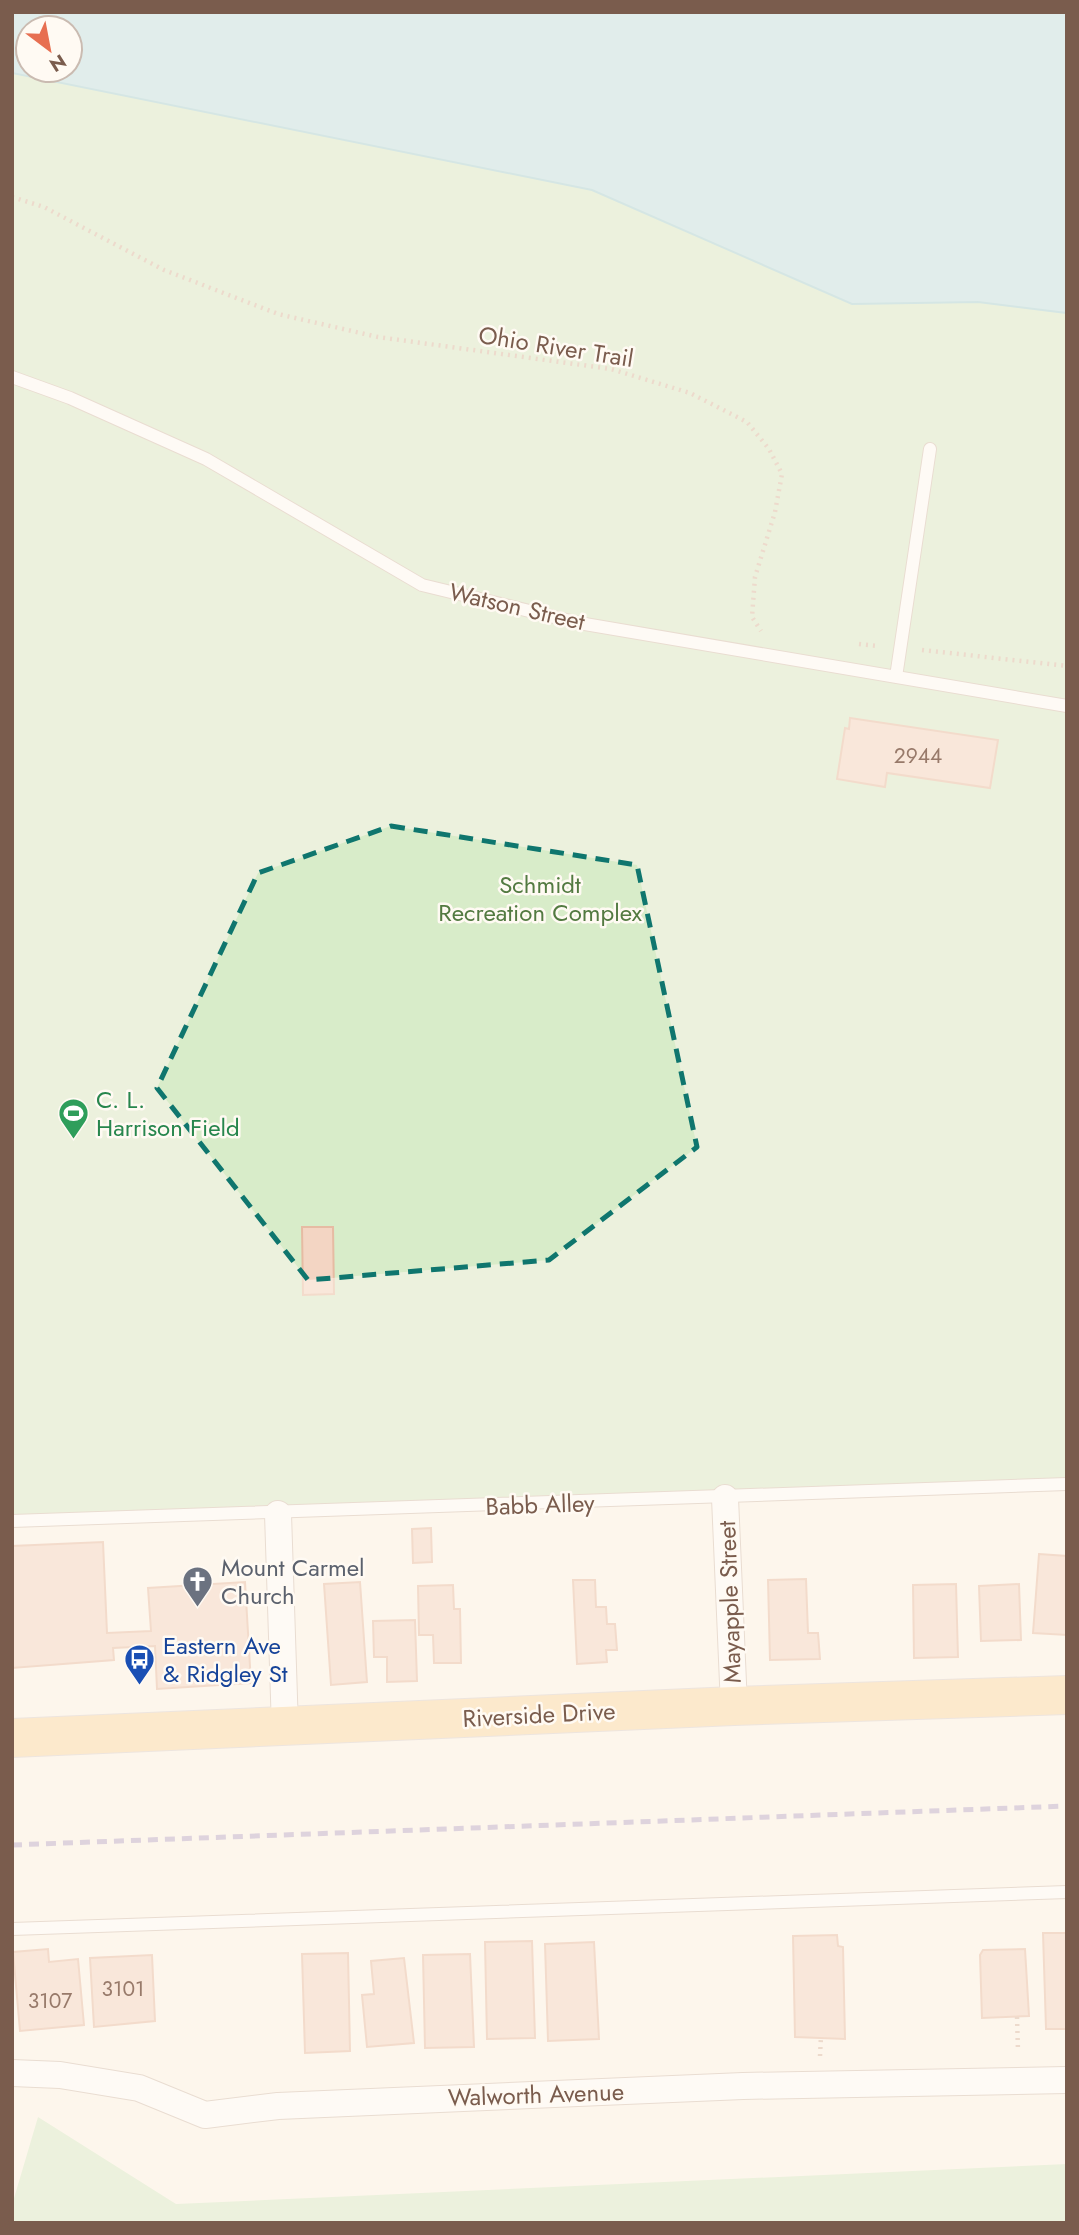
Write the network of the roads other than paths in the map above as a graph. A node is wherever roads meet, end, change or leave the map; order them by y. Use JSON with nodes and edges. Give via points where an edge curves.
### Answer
{"nodes":[{"id":1,"x":12,"y":377,"type":"edge"},
{"id":2,"x":930,"y":449,"type":"dead end"},
{"id":3,"x":896,"y":677,"type":"junction"},
{"id":4,"x":1067,"y":706,"type":"edge"},
{"id":5,"x":1067,"y":1484,"type":"edge"},
{"id":6,"x":725,"y":1498,"type":"junction"},
{"id":7,"x":278,"y":1514,"type":"junction"},
{"id":8,"x":12,"y":1521,"type":"edge"},
{"id":9,"x":1067,"y":1695,"type":"edge"},
{"id":10,"x":734,"y":1706,"type":"junction"},
{"id":11,"x":285,"y":1728,"type":"junction"},
{"id":12,"x":12,"y":1738,"type":"edge"},
{"id":13,"x":1067,"y":1892,"type":"edge"},
{"id":14,"x":12,"y":1929,"type":"edge"},
{"id":15,"x":12,"y":2073,"type":"edge"},
{"id":16,"x":1067,"y":2080,"type":"edge"}],
"edges":[{"from":1,"to":3,"type":"lane","name":"Watson Street","via":[[206,459],[422,584],[579,623]]},
{"from":2,"to":3,"type":"lane"},
{"from":3,"to":4,"type":"lane","name":"Watson Street"},
{"from":5,"to":6,"type":"lane","name":"Babb Alley"},
{"from":6,"to":7,"type":"lane","name":"Babb Alley"},
{"from":6,"to":10,"type":"street","name":"Mayapple Street"},
{"from":7,"to":8,"type":"lane","name":"Babb Alley"},
{"from":7,"to":11,"type":"street"},
{"from":9,"to":10,"type":"main road","name":"Riverside Drive"},
{"from":10,"to":11,"type":"main road","name":"Riverside Drive"},
{"from":11,"to":12,"type":"main road","name":"Riverside Drive"},
{"from":13,"to":14,"type":"lane"},
{"from":15,"to":16,"type":"street","name":"Walworth Avenue","via":[[60,2075],[139,2088],[205,2115],[278,2106],[729,2087]]}]}
